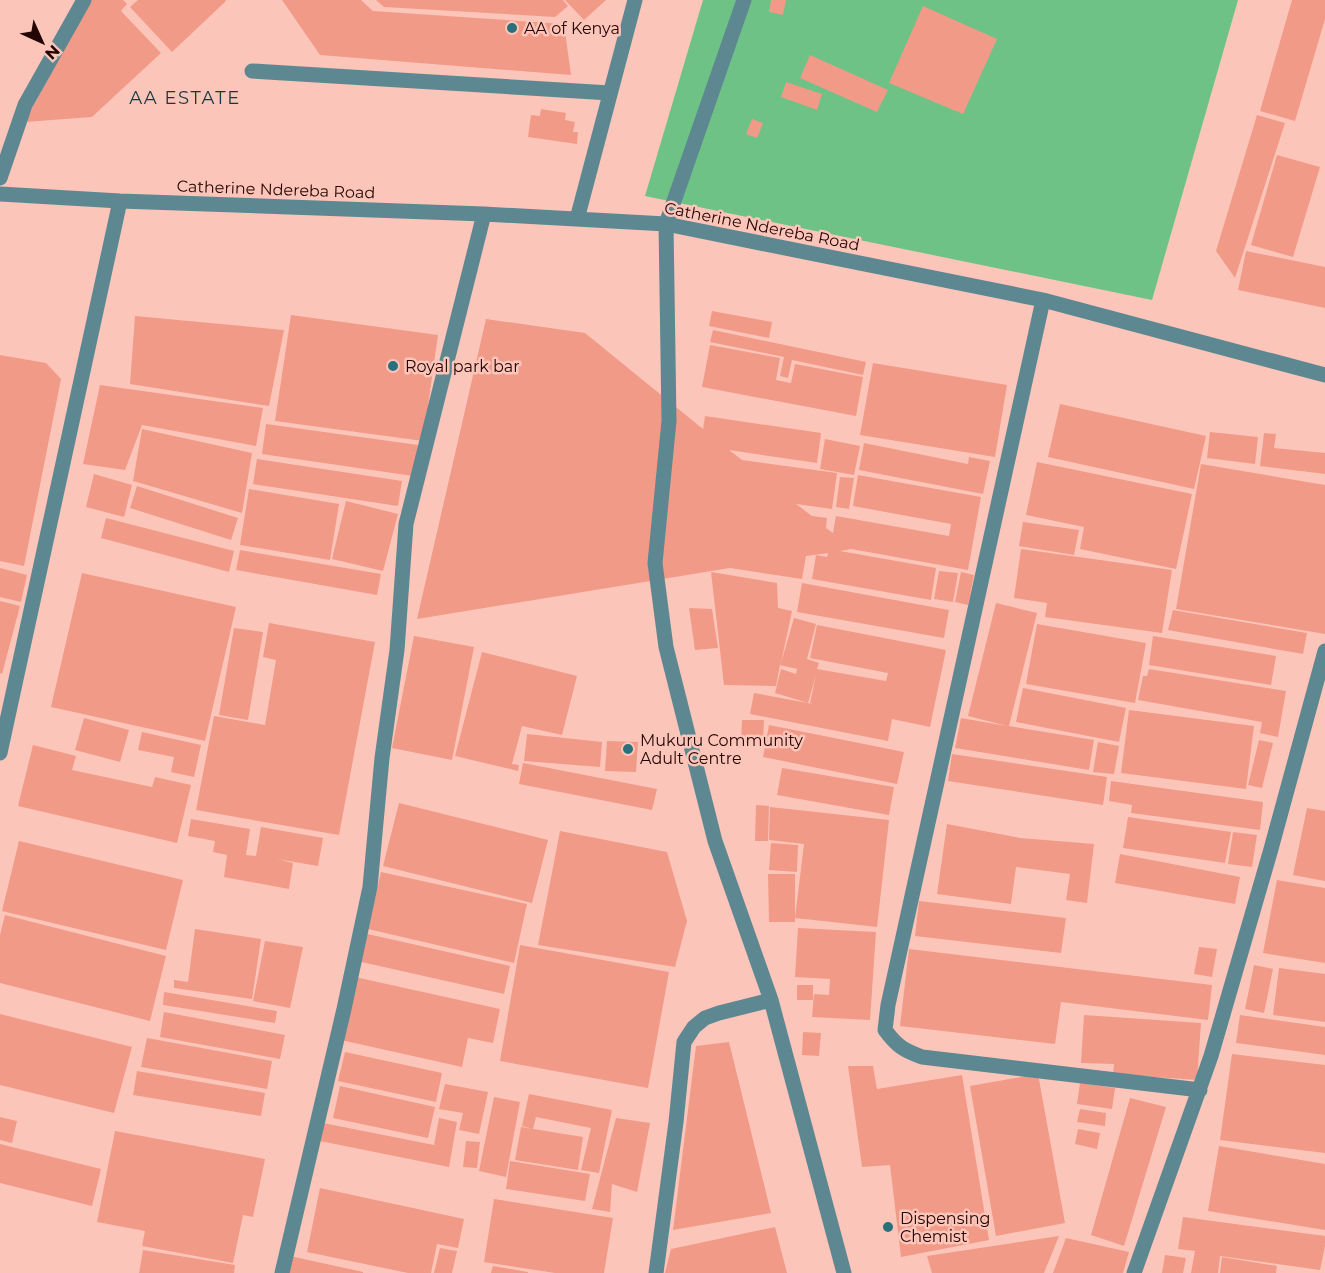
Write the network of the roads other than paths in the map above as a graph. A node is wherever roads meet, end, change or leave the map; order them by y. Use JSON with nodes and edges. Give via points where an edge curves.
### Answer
{"nodes":[{"id":1,"x":84,"y":0,"type":"edge"},
{"id":2,"x":635,"y":0,"type":"edge"},
{"id":3,"x":744,"y":0,"type":"edge"},
{"id":4,"x":252,"y":71,"type":"dead end"},
{"id":5,"x":610,"y":93,"type":"junction"},
{"id":6,"x":0,"y":178,"type":"edge"},
{"id":7,"x":0,"y":194,"type":"edge"},
{"id":8,"x":120,"y":201,"type":"junction"},
{"id":9,"x":484,"y":214,"type":"junction"},
{"id":10,"x":578,"y":219,"type":"junction"},
{"id":11,"x":666,"y":224,"type":"junction"},
{"id":12,"x":1042,"y":300,"type":"junction"},
{"id":13,"x":1325,"y":375,"type":"edge"},
{"id":14,"x":1325,"y":651,"type":"edge"},
{"id":15,"x":0,"y":753,"type":"edge"},
{"id":16,"x":771,"y":1000,"type":"junction"},
{"id":17,"x":1200,"y":1090,"type":"junction"},
{"id":18,"x":282,"y":1273,"type":"edge"},
{"id":19,"x":656,"y":1273,"type":"edge"},
{"id":20,"x":844,"y":1273,"type":"edge"},
{"id":21,"x":1134,"y":1273,"type":"edge"}],
"edges":[{"from":1,"to":6,"type":"street","via":[[25,105]]},
{"from":2,"to":5,"type":"street"},
{"from":3,"to":11,"type":"street"},
{"from":4,"to":5,"type":"street"},
{"from":5,"to":10,"type":"street"},
{"from":7,"to":8,"type":"street","name":"Catherine Ndereba Road"},
{"from":8,"to":9,"type":"street","name":"Catherine Ndereba Road"},
{"from":8,"to":15,"type":"street"},
{"from":9,"to":10,"type":"street","name":"Catherine Ndereba Road"},
{"from":9,"to":18,"type":"street","via":[[406,525],[397,650],[370,887]]},
{"from":10,"to":11,"type":"street","name":"Catherine Ndereba Road"},
{"from":11,"to":12,"type":"street","name":"Catherine Ndereba Road"},
{"from":11,"to":16,"type":"street","via":[[669,421],[655,563],[666,647],[715,841]]},
{"from":12,"to":13,"type":"street","name":"Catherine Ndereba Road"},
{"from":12,"to":17,"type":"street","via":[[885,1030],[903,1049],[922,1057]]},
{"from":14,"to":17,"type":"street"},
{"from":16,"to":19,"type":"street","via":[[705,1018],[684,1042]]},
{"from":16,"to":20,"type":"street"},
{"from":17,"to":21,"type":"street"}]}
